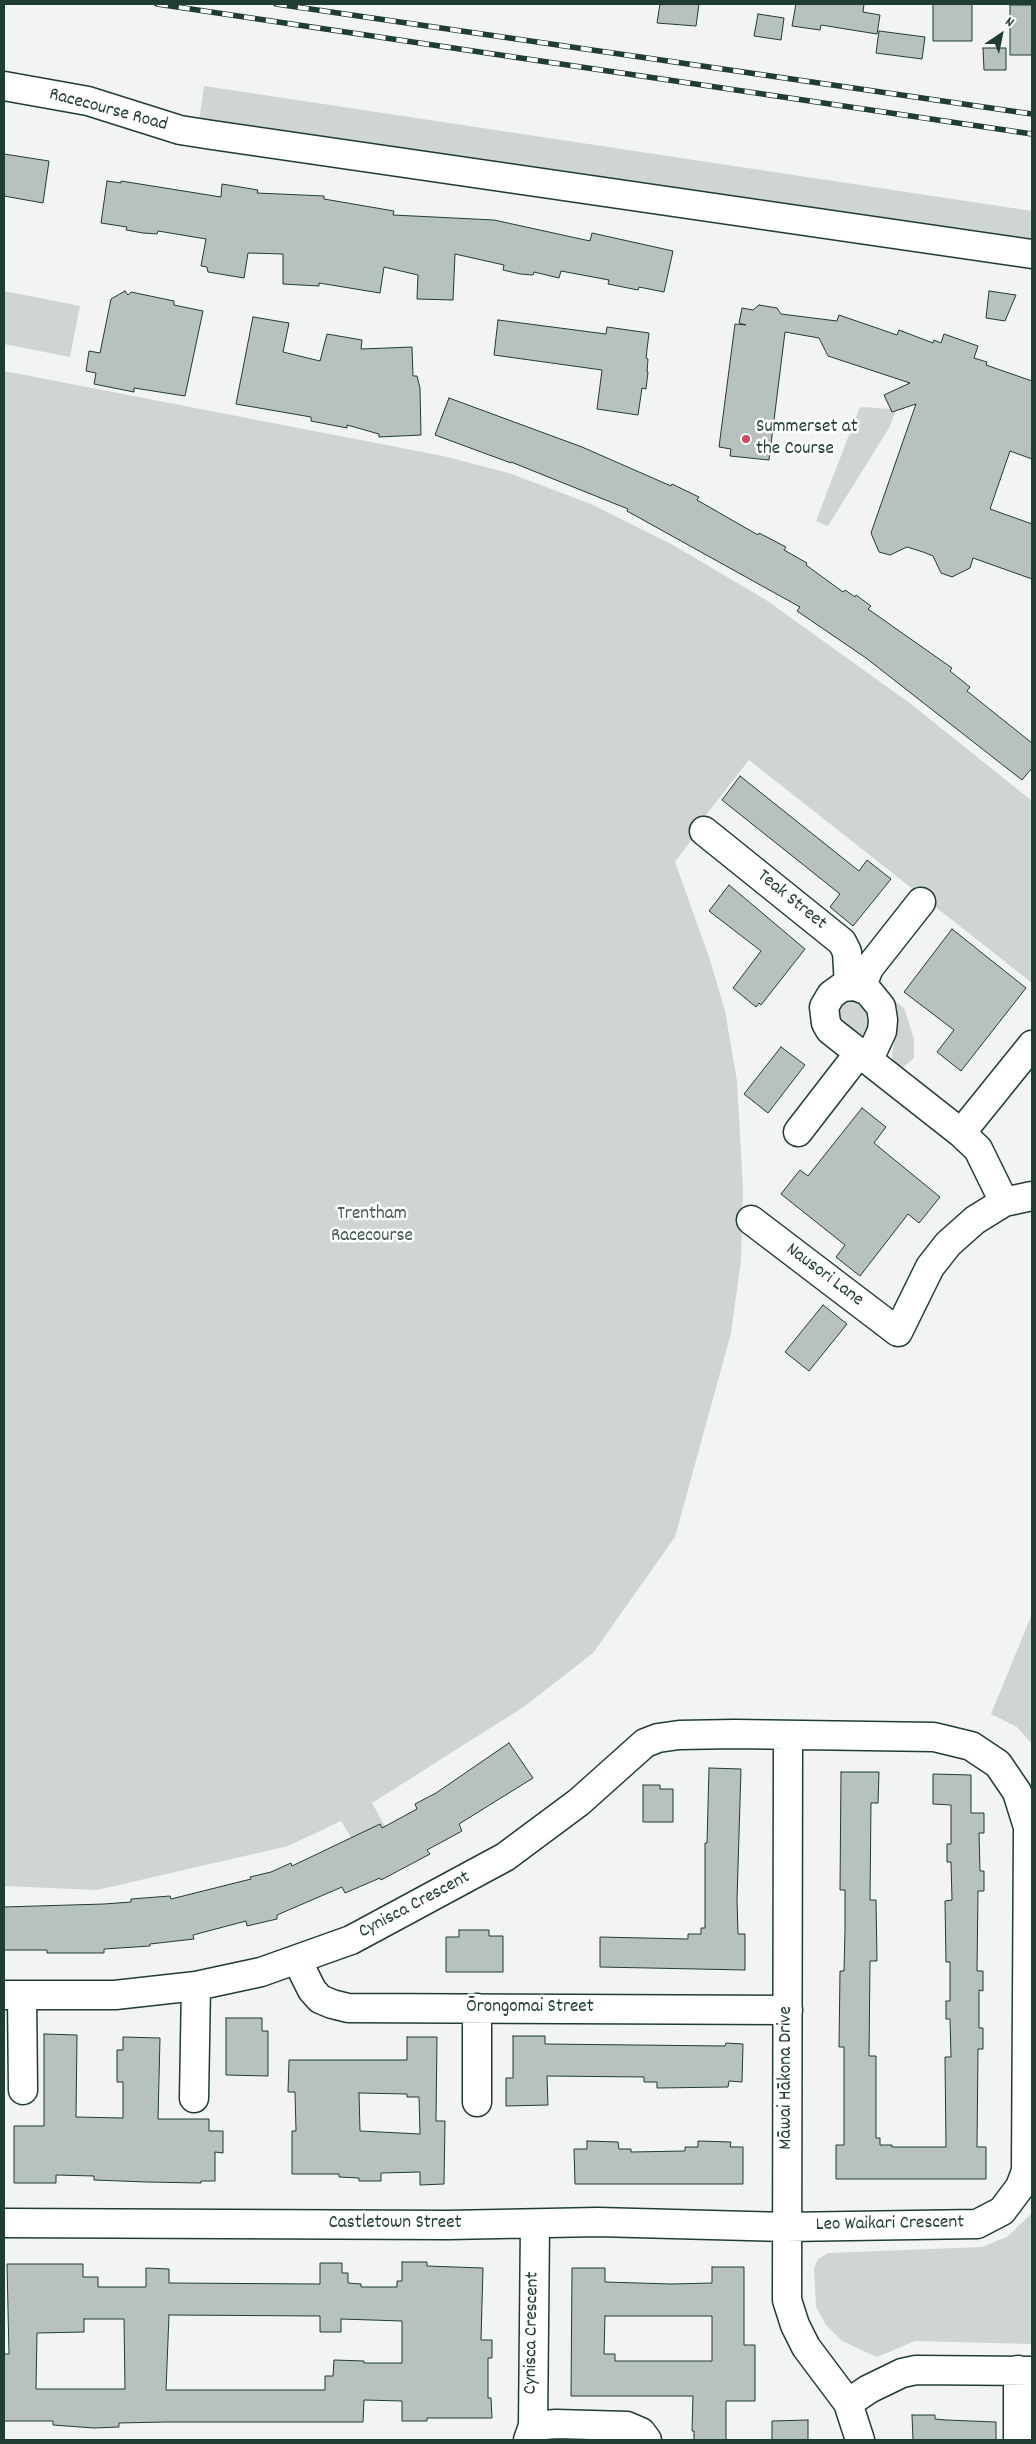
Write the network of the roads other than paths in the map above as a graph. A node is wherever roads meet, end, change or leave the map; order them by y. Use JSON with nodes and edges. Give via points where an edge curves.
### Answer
{"nodes":[{"id":1,"x":4,"y":86,"type":"edge"},
{"id":2,"x":1032,"y":254,"type":"edge"},
{"id":3,"x":704,"y":831,"type":"dead end"},
{"id":4,"x":921,"y":902,"type":"dead end"},
{"id":5,"x":855,"y":987,"type":"junction"},
{"id":6,"x":1032,"y":1045,"type":"edge"},
{"id":7,"x":864,"y":1056,"type":"junction"},
{"id":8,"x":798,"y":1132,"type":"dead end"},
{"id":9,"x":961,"y":1133,"type":"junction"},
{"id":10,"x":1032,"y":1196,"type":"edge"},
{"id":11,"x":1004,"y":1202,"type":"junction"},
{"id":12,"x":751,"y":1220,"type":"dead end"},
{"id":13,"x":788,"y":1736,"type":"junction"},
{"id":14,"x":297,"y":1960,"type":"junction"},
{"id":15,"x":196,"y":1986,"type":"junction"},
{"id":16,"x":13,"y":1995,"type":"edge"},
{"id":17,"x":478,"y":2008,"type":"junction"},
{"id":18,"x":788,"y":2010,"type":"junction"},
{"id":19,"x":23,"y":2090,"type":"dead end"},
{"id":20,"x":194,"y":2098,"type":"dead end"},
{"id":21,"x":476,"y":2102,"type":"dead end"},
{"id":22,"x":4,"y":2223,"type":"edge"},
{"id":23,"x":534,"y":2224,"type":"junction"},
{"id":24,"x":786,"y":2227,"type":"junction"},
{"id":25,"x":1025,"y":2371,"type":"edge"},
{"id":26,"x":848,"y":2403,"type":"junction"},
{"id":27,"x":530,"y":2433,"type":"edge"},
{"id":28,"x":647,"y":2440,"type":"edge"},
{"id":29,"x":860,"y":2440,"type":"edge"},
{"id":30,"x":1018,"y":2440,"type":"edge"}],
"edges":[{"from":1,"to":2,"type":"street","name":"Racecourse Road","via":[[88,101],[180,130]]},
{"from":3,"to":5,"type":"street","name":"Teak Street","via":[[842,942]]},
{"from":4,"to":5,"type":"street"},
{"from":5,"to":7,"type":"street","via":[[876,997],[883,1020],[878,1042]]},
{"from":5,"to":7,"type":"street","via":[[842,987],[830,995],[824,1007],[830,1030]]},
{"from":6,"to":9,"type":"street"},
{"from":7,"to":8,"type":"street"},
{"from":7,"to":9,"type":"street"},
{"from":9,"to":11,"type":"street","via":[[985,1160]]},
{"from":10,"to":11,"type":"street"},
{"from":11,"to":12,"type":"street","name":"Nausori Lane","via":[[975,1220],[948,1244],[930,1267],[898,1332]]},
{"from":13,"to":14,"type":"street","name":"Cynisca Crescent","via":[[679,1735],[645,1743],[579,1802],[505,1857],[350,1940]]},
{"from":13,"to":18,"type":"street","name":"Māwai Hākona Drive"},
{"from":13,"to":24,"type":"street","name":"Leo Waikari Crescent","via":[[934,1737],[971,1746],[998,1764],[1017,1792],[1028,1837],[1026,2171],[1015,2196],[1002,2211],[977,2224]]},
{"from":14,"to":15,"type":"street","name":"Cynisca Crescent"},
{"from":14,"to":17,"type":"street","name":"Ōrongomai Street","via":[[312,1990],[320,1999],[332,2004],[348,2008]]},
{"from":15,"to":16,"type":"street","name":"Cynisca Crescent","via":[[115,1995]]},
{"from":15,"to":20,"type":"street"},
{"from":16,"to":19,"type":"street"},
{"from":17,"to":18,"type":"street","name":"Ōrongomai Street"},
{"from":17,"to":21,"type":"street"},
{"from":18,"to":24,"type":"street","name":"Māwai Hākona Drive"},
{"from":22,"to":23,"type":"street","name":"Castletown Street"},
{"from":23,"to":24,"type":"street","name":"Castletown Street","via":[[598,2222]]},
{"from":23,"to":27,"type":"street","name":"Cynisca Crescent"},
{"from":24,"to":26,"type":"street","name":"Māwai Hākona Drive","via":[[787,2300],[795,2325],[806,2347]]},
{"from":25,"to":26,"type":"street","via":[[916,2370],[869,2388]]},
{"from":25,"to":30,"type":"street"},
{"from":26,"to":29,"type":"street","name":"Māwai Hākona Drive"},
{"from":27,"to":28,"type":"street","via":[[556,2424],[627,2426],[641,2432]]}]}
